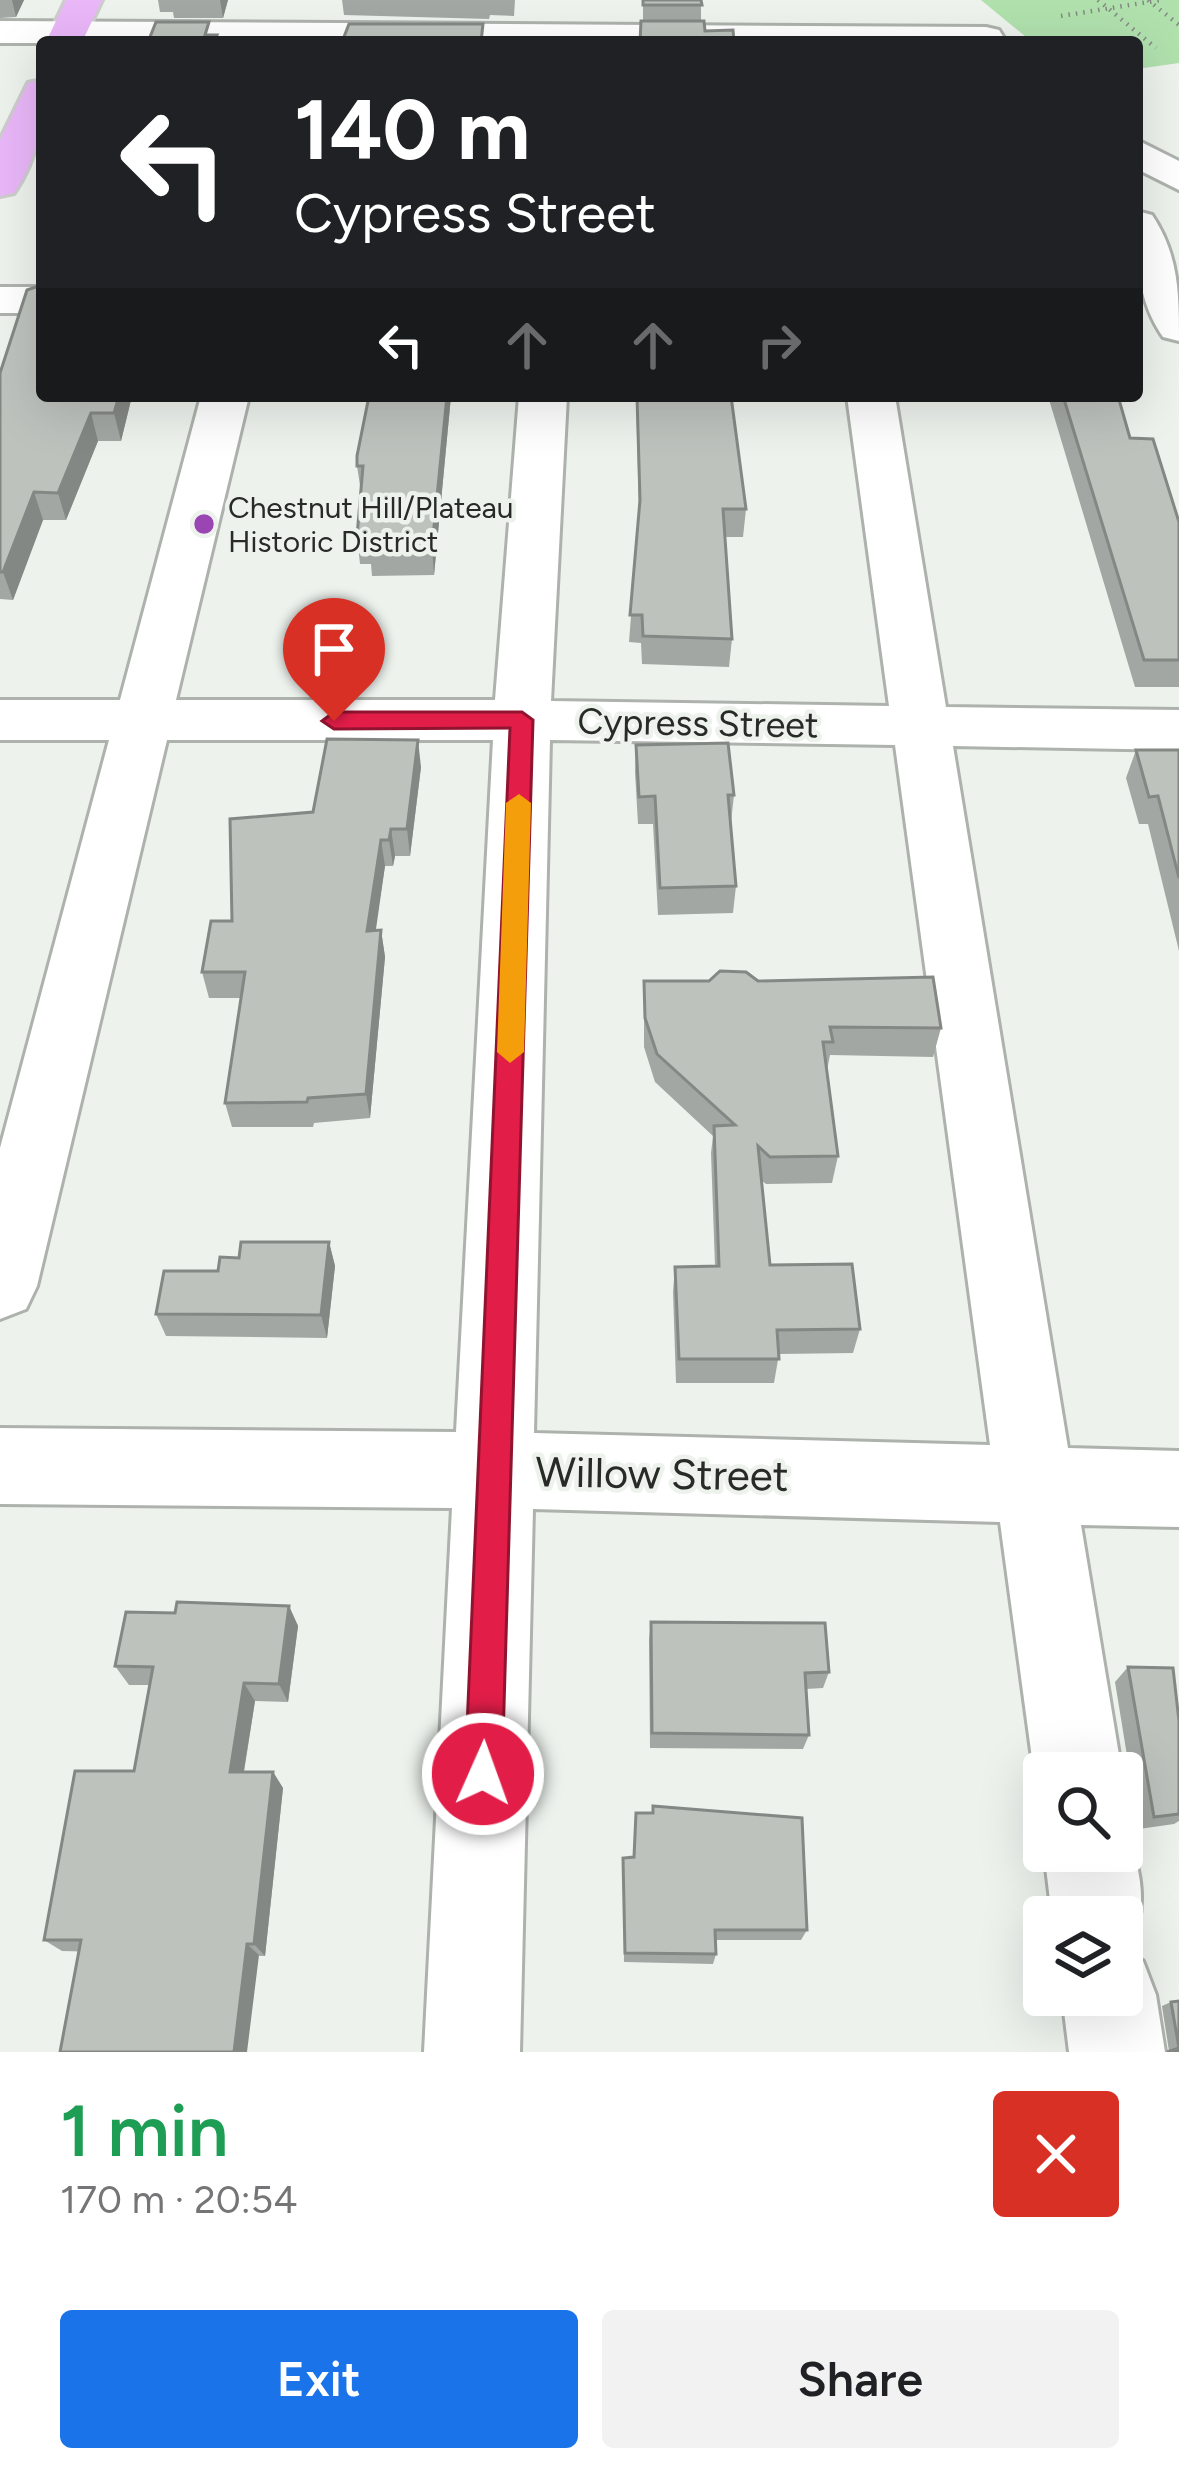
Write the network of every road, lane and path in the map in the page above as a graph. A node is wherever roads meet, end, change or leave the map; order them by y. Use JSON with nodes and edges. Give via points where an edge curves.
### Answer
{"nodes":[{"id":1,"x":946,"y":0,"type":"edge"},
{"id":2,"x":1098,"y":0,"type":"edge"},
{"id":3,"x":1161,"y":0,"type":"edge"},
{"id":4,"x":1149,"y":1,"type":"edge"},
{"id":5,"x":1108,"y":8,"type":"junction"},
{"id":6,"x":1061,"y":16,"type":"dead end"},
{"id":7,"x":72,"y":25,"type":"edge"},
{"id":8,"x":1179,"y":25,"type":"edge"},
{"id":9,"x":320,"y":26,"type":"edge"},
{"id":10,"x":569,"y":26,"type":"edge"},
{"id":11,"x":814,"y":26,"type":"edge"},
{"id":12,"x":0,"y":32,"type":"edge"},
{"id":13,"x":939,"y":36,"type":"edge"},
{"id":14,"x":985,"y":36,"type":"edge"},
{"id":15,"x":1142,"y":36,"type":"edge"},
{"id":16,"x":1143,"y":37,"type":"edge"},
{"id":17,"x":1156,"y":48,"type":"dead end"},
{"id":18,"x":36,"y":105,"type":"edge"},
{"id":19,"x":1143,"y":156,"type":"edge"},
{"id":20,"x":1179,"y":178,"type":"edge"},
{"id":21,"x":0,"y":184,"type":"edge"},
{"id":22,"x":1143,"y":242,"type":"edge"},
{"id":23,"x":0,"y":300,"type":"edge"},
{"id":24,"x":36,"y":300,"type":"edge"},
{"id":25,"x":1166,"y":309,"type":"edge"},
{"id":26,"x":224,"y":402,"type":"edge"},
{"id":27,"x":543,"y":402,"type":"edge"},
{"id":28,"x":872,"y":402,"type":"edge"},
{"id":29,"x":0,"y":720,"type":"edge"},
{"id":30,"x":522,"y":720,"type":"junction"},
{"id":31,"x":146,"y":722,"type":"junction"},
{"id":32,"x":919,"y":726,"type":"junction"},
{"id":33,"x":1179,"y":730,"type":"edge"},
{"id":34,"x":0,"y":1286,"type":"edge"},
{"id":35,"x":0,"y":1466,"type":"edge"},
{"id":36,"x":496,"y":1470,"type":"junction"},
{"id":37,"x":1036,"y":1482,"type":"junction"},
{"id":38,"x":1179,"y":1489,"type":"edge"},
{"id":39,"x":1075,"y":1752,"type":"edge"},
{"id":40,"x":1112,"y":2016,"type":"edge"},
{"id":41,"x":472,"y":2052,"type":"edge"},
{"id":42,"x":1118,"y":2052,"type":"edge"}],
"edges":[{"from":1,"to":14,"type":"street"},
{"from":2,"to":5,"type":"path"},
{"from":3,"to":4,"type":"path"},
{"from":4,"to":5,"type":"path"},
{"from":4,"to":8,"type":"path"},
{"from":5,"to":6,"type":"path"},
{"from":5,"to":15,"type":"path"},
{"from":7,"to":9,"type":"street"},
{"from":7,"to":12,"type":"street"},
{"from":9,"to":10,"type":"street"},
{"from":10,"to":11,"type":"street"},
{"from":11,"to":13,"type":"street"},
{"from":16,"to":17,"type":"path"},
{"from":18,"to":21,"type":"main road"},
{"from":19,"to":20,"type":"street"},
{"from":22,"to":25,"type":"street"},
{"from":23,"to":24,"type":"street"},
{"from":26,"to":31,"type":"street"},
{"from":27,"to":30,"type":"street"},
{"from":28,"to":32,"type":"street"},
{"from":29,"to":31,"type":"street","name":"Cypress Street"},
{"from":30,"to":31,"type":"street","name":"Cypress Street"},
{"from":30,"to":32,"type":"street","name":"Cypress Street"},
{"from":30,"to":36,"type":"street"},
{"from":31,"to":34,"type":"street"},
{"from":32,"to":33,"type":"street","name":"Cypress Street"},
{"from":32,"to":37,"type":"street"},
{"from":35,"to":36,"type":"street","name":"Willow Street"},
{"from":36,"to":37,"type":"street","name":"Willow Street"},
{"from":36,"to":41,"type":"street"},
{"from":37,"to":38,"type":"street","name":"Willow Street"},
{"from":37,"to":39,"type":"street"},
{"from":40,"to":42,"type":"street"}]}
